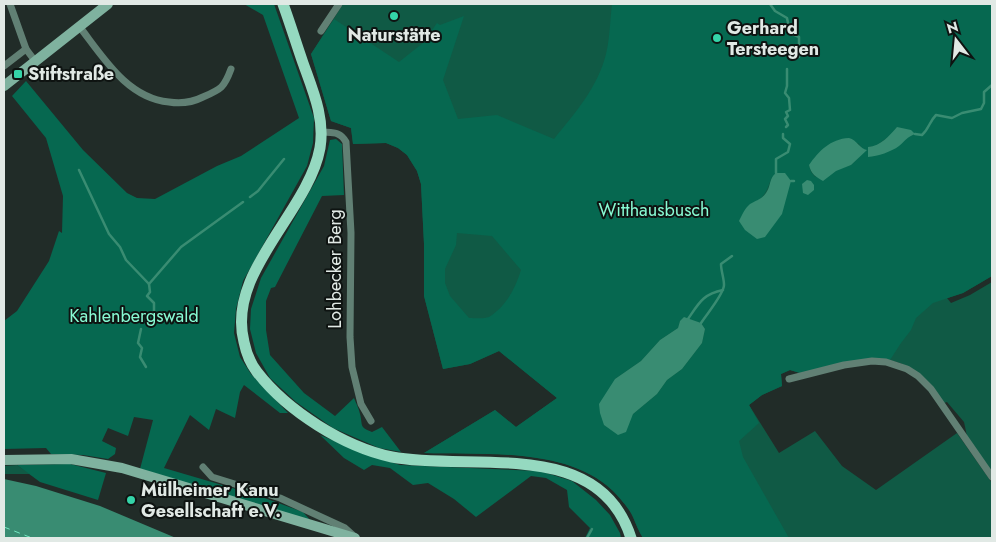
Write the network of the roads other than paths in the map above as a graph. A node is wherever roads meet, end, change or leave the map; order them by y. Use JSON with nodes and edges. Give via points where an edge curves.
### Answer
{"nodes":[{"id":1,"x":10,"y":4,"type":"edge"},
{"id":2,"x":108,"y":4,"type":"edge"},
{"id":3,"x":283,"y":4,"type":"edge"},
{"id":4,"x":339,"y":4,"type":"edge"},
{"id":5,"x":79,"y":26,"type":"junction"},
{"id":6,"x":321,"y":31,"type":"dead end"},
{"id":7,"x":26,"y":49,"type":"junction"},
{"id":8,"x":35,"y":61,"type":"junction"},
{"id":9,"x":4,"y":66,"type":"edge"},
{"id":10,"x":231,"y":69,"type":"dead end"},
{"id":11,"x":4,"y":86,"type":"edge"},
{"id":12,"x":321,"y":132,"type":"junction"},
{"id":13,"x":789,"y":379,"type":"dead end"},
{"id":14,"x":371,"y":421,"type":"dead end"},
{"id":15,"x":4,"y":460,"type":"edge"},
{"id":16,"x":203,"y":467,"type":"dead end"},
{"id":17,"x":992,"y":477,"type":"edge"},
{"id":18,"x":356,"y":538,"type":"edge"},
{"id":19,"x":631,"y":538,"type":"edge"}],
"edges":[{"from":1,"to":7,"type":"street"},
{"from":2,"to":5,"type":"street"},
{"from":3,"to":12,"type":"main road","via":[[317,102]]},
{"from":4,"to":6,"type":"street"},
{"from":5,"to":8,"type":"street"},
{"from":5,"to":10,"type":"street","via":[[126,84],[156,101],[196,101],[225,84]]},
{"from":7,"to":8,"type":"street"},
{"from":7,"to":9,"type":"street"},
{"from":8,"to":11,"type":"street"},
{"from":12,"to":14,"type":"street","name":"Lohbecker Berg","via":[[337,133],[346,142],[351,233],[352,367],[361,404]]},
{"from":12,"to":19,"type":"main road","via":[[316,165],[248,288],[241,333],[254,369],[297,411],[320,427],[362,447],[392,456],[423,460],[518,463],[576,476],[608,498],[620,512]]},
{"from":13,"to":17,"type":"street","via":[[872,361],[907,368],[931,389]]},
{"from":15,"to":18,"type":"street","via":[[71,459],[122,468]]},
{"from":16,"to":18,"type":"street","via":[[212,477],[280,498],[345,528]]}]}
